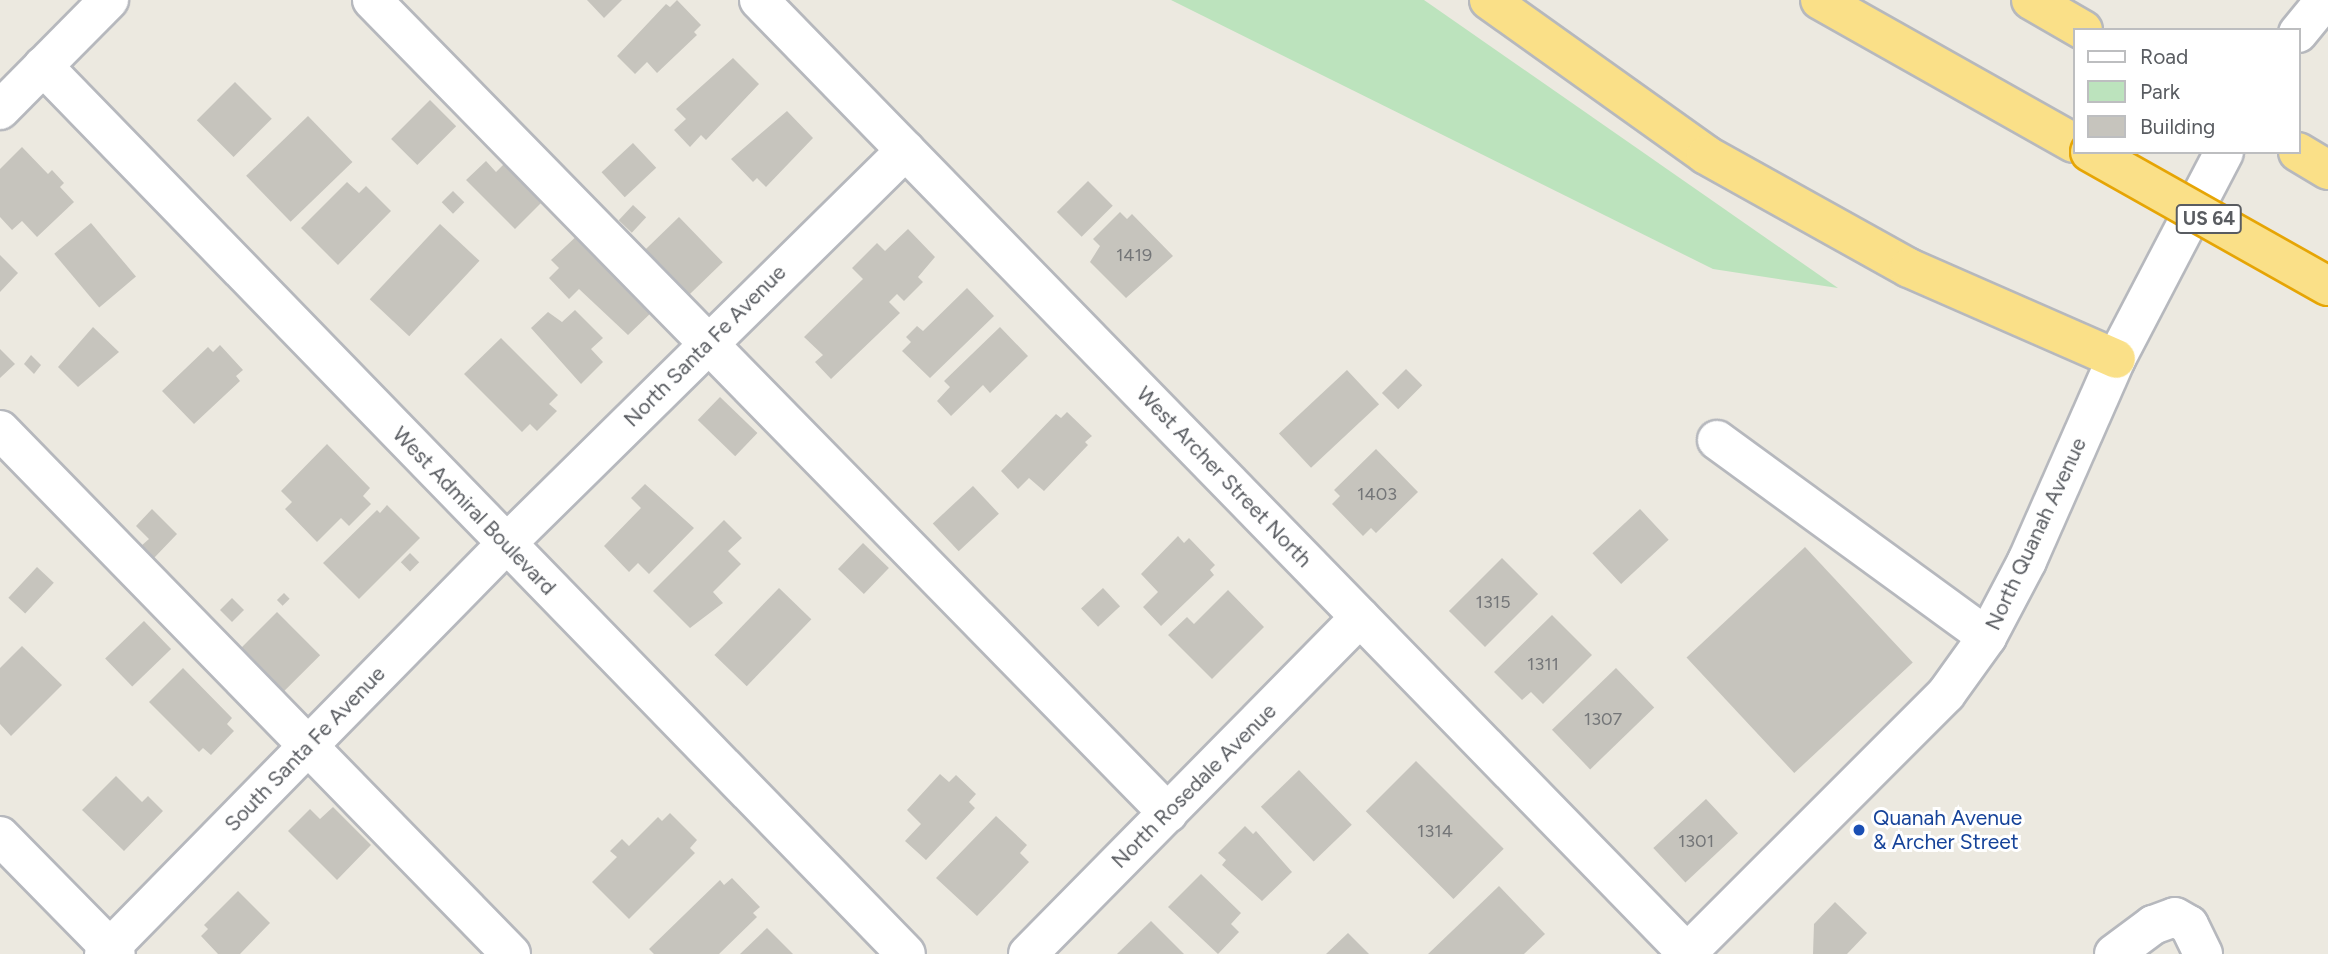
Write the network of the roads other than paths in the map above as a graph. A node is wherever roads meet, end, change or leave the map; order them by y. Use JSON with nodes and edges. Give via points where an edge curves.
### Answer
{"nodes":[{"id":1,"x":109,"y":0,"type":"edge"},
{"id":2,"x":372,"y":0,"type":"edge"},
{"id":3,"x":759,"y":0,"type":"edge"},
{"id":4,"x":1489,"y":0,"type":"edge"},
{"id":5,"x":1820,"y":0,"type":"edge"},
{"id":6,"x":2031,"y":0,"type":"edge"},
{"id":7,"x":2325,"y":0,"type":"edge"},
{"id":8,"x":2080,"y":28,"type":"edge"},
{"id":9,"x":2300,"y":31,"type":"edge"},
{"id":10,"x":43,"y":66,"type":"junction"},
{"id":11,"x":0,"y":110,"type":"edge"},
{"id":12,"x":2072,"y":142,"type":"edge"},
{"id":13,"x":905,"y":150,"type":"junction"},
{"id":14,"x":2300,"y":153,"type":"edge"},
{"id":15,"x":2094,"y":154,"type":"edge"},
{"id":16,"x":2223,"y":154,"type":"edge"},
{"id":17,"x":2328,"y":170,"type":"edge"},
{"id":18,"x":2328,"y":286,"type":"edge"},
{"id":19,"x":706,"y":344,"type":"junction"},
{"id":20,"x":2116,"y":359,"type":"junction"},
{"id":21,"x":0,"y":430,"type":"edge"},
{"id":22,"x":1717,"y":440,"type":"dead end"},
{"id":23,"x":506,"y":544,"type":"junction"},
{"id":24,"x":1360,"y":617,"type":"junction"},
{"id":25,"x":1987,"y":637,"type":"junction"},
{"id":26,"x":310,"y":744,"type":"junction"},
{"id":27,"x":1168,"y":813,"type":"junction"},
{"id":28,"x":0,"y":836,"type":"edge"},
{"id":29,"x":110,"y":952,"type":"edge"},
{"id":30,"x":511,"y":954,"type":"edge"},
{"id":31,"x":906,"y":954,"type":"edge"},
{"id":32,"x":1028,"y":954,"type":"edge"},
{"id":33,"x":1687,"y":954,"type":"edge"},
{"id":34,"x":2114,"y":954,"type":"edge"},
{"id":35,"x":2203,"y":954,"type":"edge"}],
"edges":[{"from":1,"to":10,"type":"street"},
{"from":2,"to":19,"type":"street"},
{"from":3,"to":13,"type":"street","name":"West Archer Street North"},
{"from":4,"to":20,"type":"highway","via":[[1706,155],[1909,268]]},
{"from":5,"to":12,"type":"highway"},
{"from":6,"to":8,"type":"highway"},
{"from":7,"to":9,"type":"street"},
{"from":10,"to":11,"type":"street"},
{"from":10,"to":23,"type":"street","name":"West Admiral Boulevard"},
{"from":13,"to":19,"type":"street","name":"North Santa Fe Avenue"},
{"from":13,"to":24,"type":"street","name":"West Archer Street North"},
{"from":14,"to":17,"type":"highway"},
{"from":15,"to":18,"type":"highway","number":"US 64","bridge":true},
{"from":16,"to":20,"type":"street","name":"North Quanah Avenue"},
{"from":19,"to":23,"type":"street","name":"North Santa Fe Avenue"},
{"from":19,"to":27,"type":"street"},
{"from":20,"to":25,"type":"street","name":"North Quanah Avenue","via":[[2027,561]]},
{"from":21,"to":26,"type":"street"},
{"from":22,"to":25,"type":"street"},
{"from":23,"to":26,"type":"street","name":"South Santa Fe Avenue"},
{"from":23,"to":31,"type":"street","name":"West Admiral Boulevard"},
{"from":24,"to":27,"type":"street","name":"North Rosedale Avenue"},
{"from":24,"to":33,"type":"street","name":"West Archer Street North"},
{"from":25,"to":33,"type":"street","name":"North Quanah Avenue","via":[[1928,713]]},
{"from":26,"to":29,"type":"street","name":"South Santa Fe Avenue"},
{"from":26,"to":30,"type":"street"},
{"from":27,"to":32,"type":"street","name":"North Rosedale Avenue"},
{"from":28,"to":29,"type":"street"},
{"from":34,"to":35,"type":"street","via":[[2153,925],[2175,917],[2189,925]]}]}
